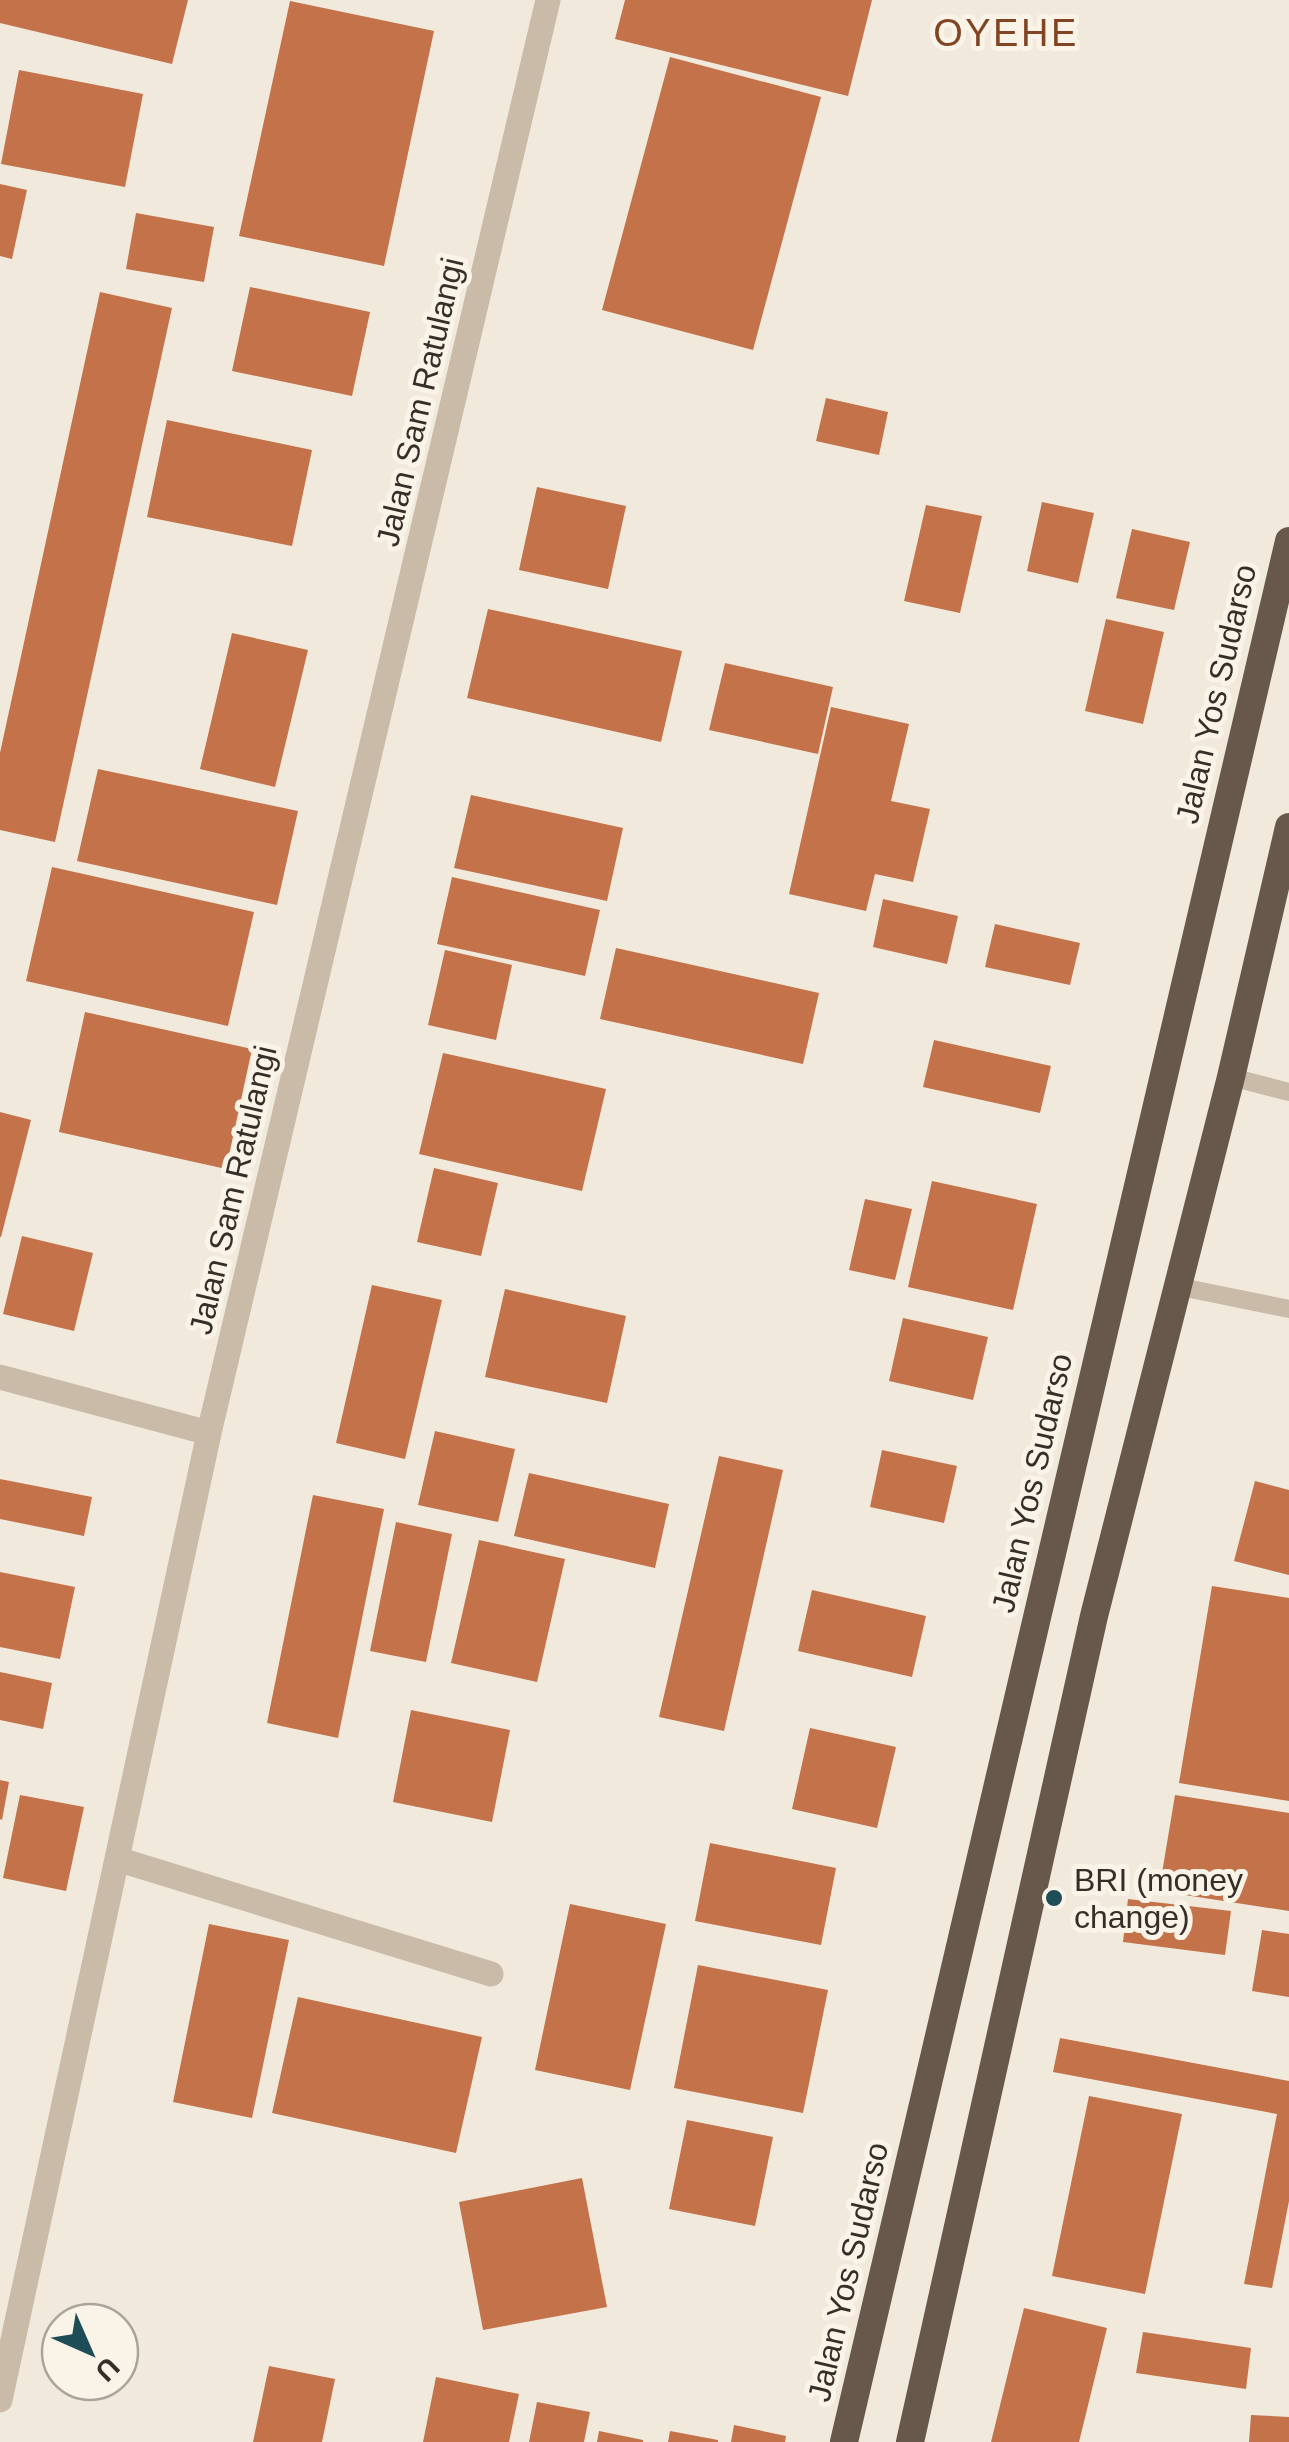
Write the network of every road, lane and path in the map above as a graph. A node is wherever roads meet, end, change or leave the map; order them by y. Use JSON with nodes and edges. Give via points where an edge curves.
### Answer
{"nodes":[{"id":1,"x":548,"y":0,"type":"edge"},
{"id":2,"x":1289,"y":540,"type":"edge"},
{"id":3,"x":1279,"y":624,"type":"edge"},
{"id":4,"x":1289,"y":827,"type":"edge"},
{"id":5,"x":1231,"y":1077,"type":"junction"},
{"id":6,"x":1289,"y":1092,"type":"edge"},
{"id":7,"x":1176,"y":1286,"type":"junction"},
{"id":8,"x":1289,"y":1309,"type":"edge"},
{"id":9,"x":0,"y":1376,"type":"edge"},
{"id":10,"x":209,"y":1433,"type":"junction"},
{"id":11,"x":117,"y":1859,"type":"junction"},
{"id":12,"x":491,"y":1974,"type":"dead end"},
{"id":13,"x":0,"y":2400,"type":"edge"},
{"id":14,"x":844,"y":2442,"type":"edge"},
{"id":15,"x":910,"y":2442,"type":"edge"}],
"edges":[{"from":1,"to":10,"type":"street","name":"Jalan Sam Ratulangi"},
{"from":2,"to":3,"type":"highway","name":"Jalan Yos Sudarso"},
{"from":3,"to":14,"type":"highway","name":"Jalan Yos Sudarso"},
{"from":4,"to":5,"type":"highway"},
{"from":5,"to":6,"type":"lane"},
{"from":5,"to":7,"type":"highway"},
{"from":7,"to":8,"type":"lane"},
{"from":7,"to":15,"type":"highway","via":[[1094,1616]]},
{"from":9,"to":10,"type":"street"},
{"from":10,"to":11,"type":"street","name":"Jalan Sam Ratulangi"},
{"from":11,"to":12,"type":"street"},
{"from":11,"to":13,"type":"street","name":"Jalan Sam Ratulangi"}]}
